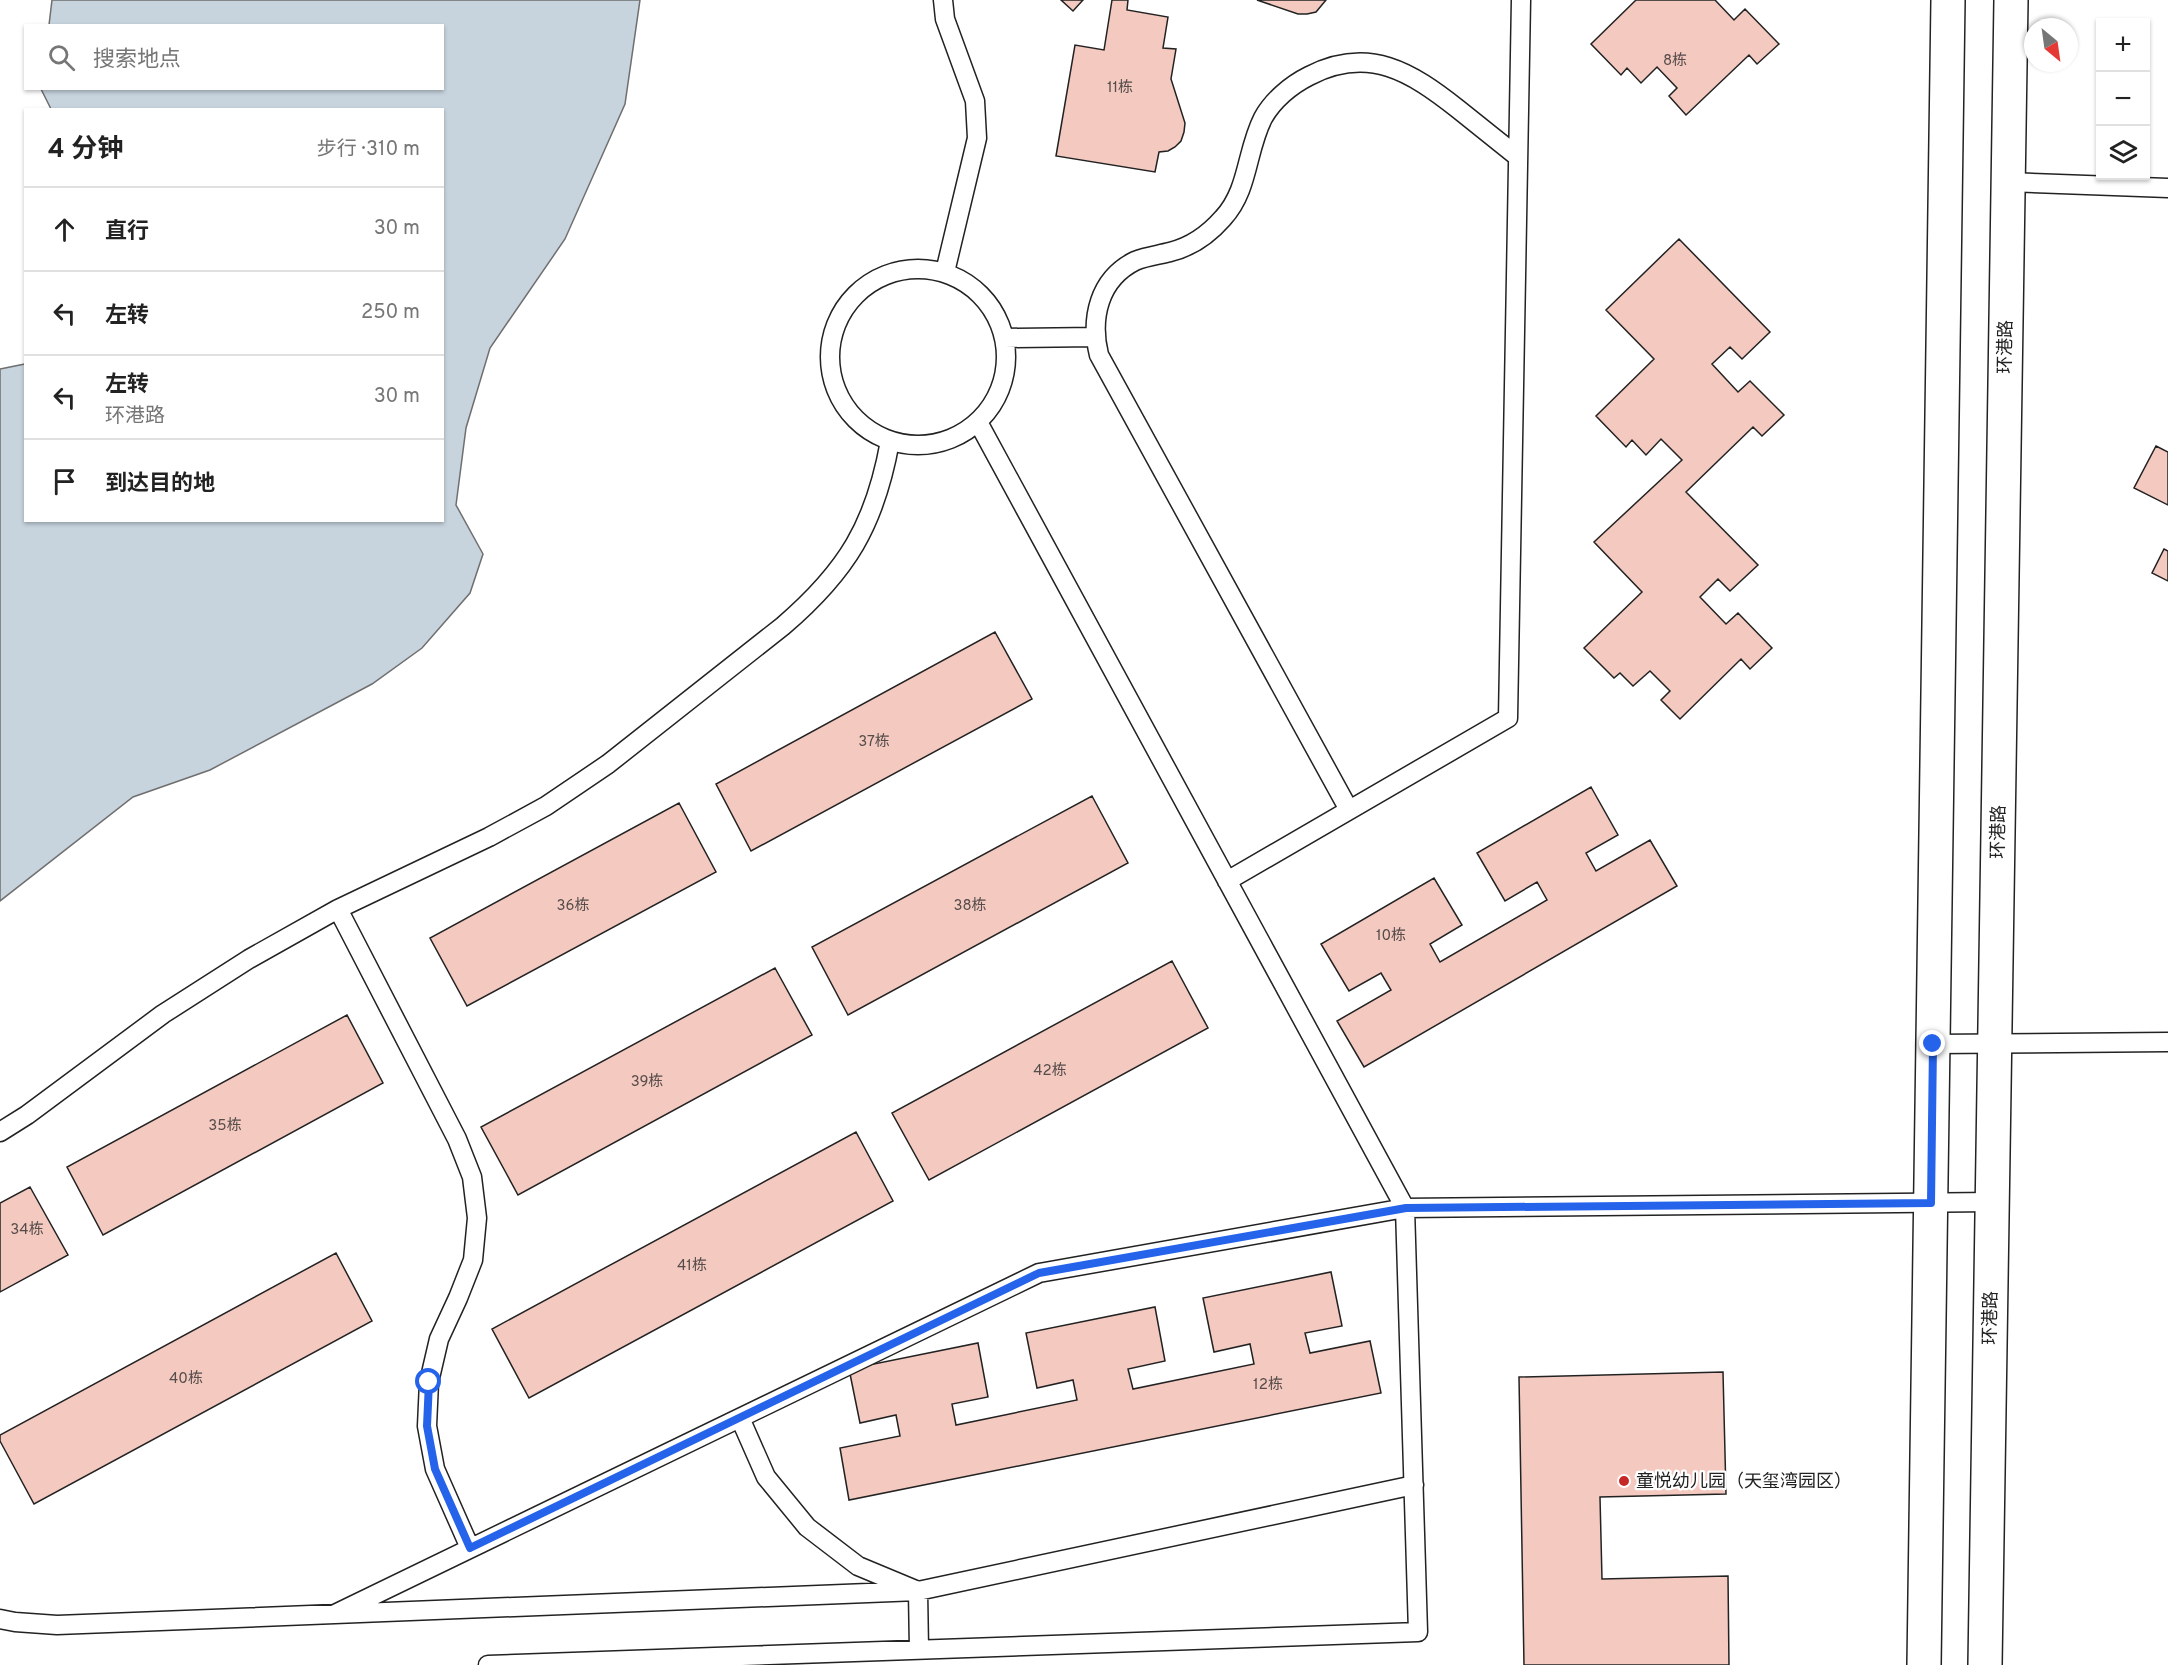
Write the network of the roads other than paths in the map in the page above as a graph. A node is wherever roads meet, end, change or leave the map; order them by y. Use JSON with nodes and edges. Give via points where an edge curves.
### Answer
{"nodes":[{"id":1,"x":943,"y":0,"type":"edge"},
{"id":2,"x":1521,"y":0,"type":"edge"},
{"id":3,"x":1948,"y":0,"type":"edge"},
{"id":4,"x":2011,"y":0,"type":"edge"},
{"id":5,"x":1518,"y":157,"type":"junction"},
{"id":6,"x":2008,"y":182,"type":"junction"},
{"id":7,"x":2168,"y":188,"type":"edge"},
{"id":8,"x":945,"y":272,"type":"junction"},
{"id":9,"x":1095,"y":337,"type":"junction"},
{"id":10,"x":1005,"y":338,"type":"junction"},
{"id":11,"x":978,"y":422,"type":"junction"},
{"id":12,"x":890,"y":441,"type":"junction"},
{"id":13,"x":1349,"y":810,"type":"junction"},
{"id":14,"x":1227,"y":880,"type":"junction"},
{"id":15,"x":338,"y":909,"type":"junction"},
{"id":16,"x":2168,"y":1042,"type":"edge"},
{"id":17,"x":1994,"y":1043,"type":"junction"},
{"id":18,"x":1933,"y":1044,"type":"junction"},
{"id":19,"x":0,"y":1132,"type":"edge"},
{"id":20,"x":1992,"y":1202,"type":"junction"},
{"id":21,"x":1931,"y":1203,"type":"junction"},
{"id":22,"x":1406,"y":1208,"type":"junction"},
{"id":23,"x":740,"y":1418,"type":"junction"},
{"id":24,"x":1414,"y":1485,"type":"junction"},
{"id":25,"x":470,"y":1548,"type":"junction"},
{"id":26,"x":918,"y":1591,"type":"junction"},
{"id":27,"x":335,"y":1614,"type":"junction"},
{"id":28,"x":0,"y":1619,"type":"edge"},
{"id":29,"x":920,"y":1650,"type":"junction"},
{"id":30,"x":488,"y":1665,"type":"edge"},
{"id":31,"x":1924,"y":1665,"type":"edge"},
{"id":32,"x":1985,"y":1665,"type":"edge"}],
"edges":[{"from":1,"to":8,"type":"lane","via":[[945,19],[975,101],[976,138]]},
{"from":2,"to":5,"type":"lane"},
{"from":3,"to":18,"type":"street"},
{"from":4,"to":6,"type":"street","name":"环港路"},
{"from":5,"to":9,"type":"lane","via":[[1434,91],[1392,67],[1360,63],[1320,70],[1286,91],[1264,116],[1254,137],[1244,182],[1224,218],[1192,244],[1135,262],[1108,286],[1099,302]]},
{"from":5,"to":13,"type":"lane","via":[[1508,718]]},
{"from":6,"to":7,"type":"lane"},
{"from":6,"to":17,"type":"street","name":"环港路"},
{"from":8,"to":10,"type":"lane","via":[[966,282],[983,297],[997,316]]},
{"from":8,"to":12,"type":"lane","via":[[910,269],[878,278],[843,309],[833,330],[829,353],[838,398],[852,417]]},
{"from":9,"to":10,"type":"lane"},
{"from":9,"to":13,"type":"lane","via":[[1107,370]]},
{"from":10,"to":11,"type":"lane","via":[[1002,384],[993,404]]},
{"from":11,"to":12,"type":"lane","via":[[958,436],[937,443],[913,446]]},
{"from":11,"to":14,"type":"lane"},
{"from":12,"to":15,"type":"lane","via":[[884,477],[856,545],[811,602],[783,626],[608,764],[546,806]]},
{"from":13,"to":14,"type":"lane"},
{"from":14,"to":22,"type":"lane"},
{"from":15,"to":19,"type":"lane","via":[[163,1014]]},
{"from":15,"to":25,"type":"lane","via":[[458,1139],[472,1177],[477,1218],[472,1260],[439,1339],[429,1382],[427,1426],[435,1469]]},
{"from":16,"to":17,"type":"lane"},
{"from":17,"to":18,"type":"lane"},
{"from":17,"to":20,"type":"street","name":"环港路"},
{"from":18,"to":21,"type":"street"},
{"from":20,"to":21,"type":"lane"},
{"from":20,"to":32,"type":"street","name":"环港路"},
{"from":21,"to":22,"type":"lane"},
{"from":21,"to":31,"type":"street"},
{"from":22,"to":23,"type":"lane","via":[[1039,1273]]},
{"from":22,"to":24,"type":"lane"},
{"from":23,"to":25,"type":"lane"},
{"from":23,"to":26,"type":"lane","via":[[766,1477],[807,1527],[858,1566]]},
{"from":24,"to":26,"type":"lane"},
{"from":24,"to":29,"type":"lane","via":[[1418,1632]]},
{"from":25,"to":27,"type":"lane"},
{"from":26,"to":27,"type":"lane"},
{"from":26,"to":29,"type":"lane"},
{"from":27,"to":28,"type":"lane","via":[[57,1624]]},
{"from":29,"to":30,"type":"lane"}]}
